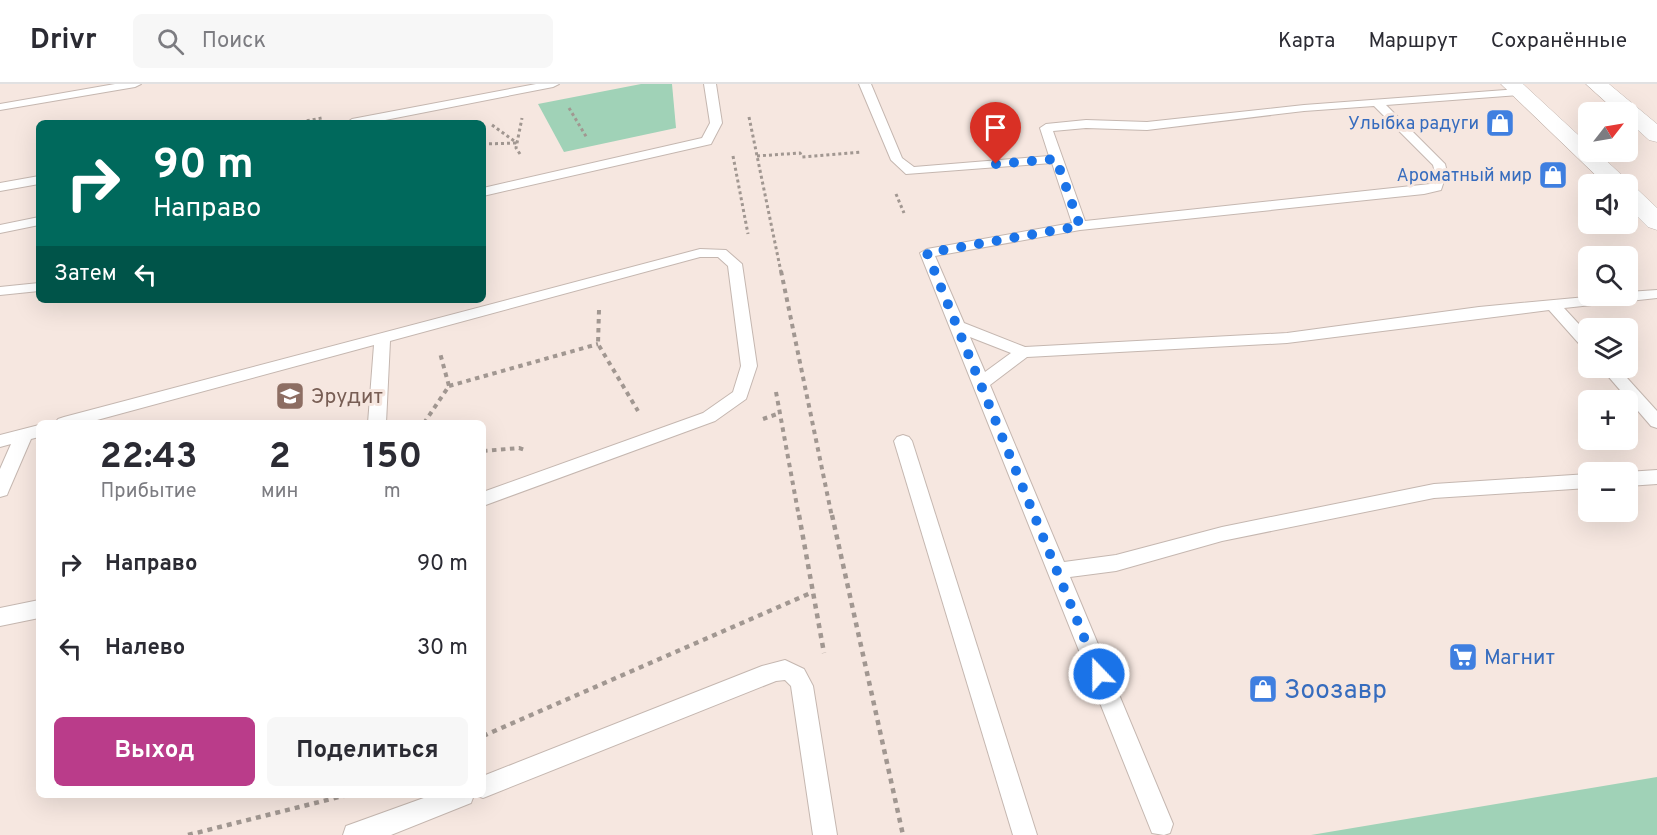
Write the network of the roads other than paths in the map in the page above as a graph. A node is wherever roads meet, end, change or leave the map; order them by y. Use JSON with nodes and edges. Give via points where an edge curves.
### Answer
{"nodes":[{"id":1,"x":135,"y":84,"type":"edge"},
{"id":2,"x":553,"y":84,"type":"edge"},
{"id":3,"x":710,"y":84,"type":"edge"},
{"id":4,"x":865,"y":84,"type":"edge"},
{"id":5,"x":1596,"y":84,"type":"edge"},
{"id":6,"x":1515,"y":88,"type":"edge"},
{"id":7,"x":1378,"y":104,"type":"junction"},
{"id":8,"x":0,"y":107,"type":"edge"},
{"id":9,"x":367,"y":120,"type":"edge"},
{"id":10,"x":1657,"y":135,"type":"edge"},
{"id":11,"x":1056,"y":159,"type":"junction"},
{"id":12,"x":1607,"y":174,"type":"edge"},
{"id":13,"x":36,"y":181,"type":"edge"},
{"id":14,"x":0,"y":187,"type":"edge"},
{"id":15,"x":486,"y":191,"type":"edge"},
{"id":16,"x":1638,"y":204,"type":"edge"},
{"id":17,"x":36,"y":222,"type":"edge"},
{"id":18,"x":1657,"y":222,"type":"edge"},
{"id":19,"x":1080,"y":226,"type":"junction"},
{"id":20,"x":0,"y":229,"type":"edge"},
{"id":21,"x":36,"y":287,"type":"edge"},
{"id":22,"x":0,"y":291,"type":"edge"},
{"id":23,"x":1657,"y":294,"type":"edge"},
{"id":24,"x":1553,"y":305,"type":"junction"},
{"id":25,"x":957,"y":326,"type":"junction"},
{"id":26,"x":1578,"y":332,"type":"edge"},
{"id":27,"x":382,"y":337,"type":"junction"},
{"id":28,"x":1023,"y":352,"type":"junction"},
{"id":29,"x":1619,"y":378,"type":"edge"},
{"id":30,"x":981,"y":383,"type":"junction"},
{"id":31,"x":75,"y":420,"type":"edge"},
{"id":32,"x":377,"y":420,"type":"edge"},
{"id":33,"x":1657,"y":422,"type":"edge"},
{"id":34,"x":32,"y":433,"type":"edge"},
{"id":35,"x":0,"y":441,"type":"edge"},
{"id":36,"x":903,"y":441,"type":"dead end"},
{"id":37,"x":1657,"y":477,"type":"edge"},
{"id":38,"x":1638,"y":478,"type":"edge"},
{"id":39,"x":1578,"y":482,"type":"edge"},
{"id":40,"x":0,"y":490,"type":"edge"},
{"id":41,"x":486,"y":498,"type":"edge"},
{"id":42,"x":1057,"y":571,"type":"junction"},
{"id":43,"x":36,"y":610,"type":"edge"},
{"id":44,"x":0,"y":617,"type":"edge"},
{"id":45,"x":486,"y":786,"type":"edge"},
{"id":46,"x":454,"y":798,"type":"edge"},
{"id":47,"x":1161,"y":824,"type":"dead end"},
{"id":48,"x":355,"y":835,"type":"edge"},
{"id":49,"x":825,"y":835,"type":"edge"},
{"id":50,"x":1025,"y":835,"type":"edge"}],
"edges":[{"from":1,"to":8,"type":"lane"},
{"from":2,"to":9,"type":"lane"},
{"from":3,"to":15,"type":"lane","via":[[716,123],[707,141]]},
{"from":4,"to":11,"type":"lane","via":[[897,160],[911,171]]},
{"from":5,"to":10,"type":"street"},
{"from":6,"to":7,"type":"lane"},
{"from":6,"to":12,"type":"street"},
{"from":7,"to":11,"type":"lane","via":[[1304,108],[1147,126],[1086,124],[1046,128]]},
{"from":7,"to":19,"type":"lane","via":[[1439,164],[1441,172],[1436,187]]},
{"from":11,"to":19,"type":"lane"},
{"from":13,"to":14,"type":"lane"},
{"from":16,"to":18,"type":"street"},
{"from":17,"to":20,"type":"lane"},
{"from":19,"to":25,"type":"lane","via":[[927,253]]},
{"from":21,"to":22,"type":"lane"},
{"from":23,"to":24,"type":"lane"},
{"from":24,"to":26,"type":"lane"},
{"from":24,"to":28,"type":"lane","via":[[1287,338]]},
{"from":25,"to":28,"type":"lane"},
{"from":25,"to":30,"type":"lane"},
{"from":27,"to":31,"type":"lane"},
{"from":27,"to":32,"type":"lane"},
{"from":27,"to":41,"type":"lane","via":[[700,253],[722,253],[735,264],[749,366],[740,395],[709,417]]},
{"from":28,"to":30,"type":"lane"},
{"from":29,"to":33,"type":"lane"},
{"from":30,"to":42,"type":"lane"},
{"from":34,"to":35,"type":"lane"},
{"from":34,"to":40,"type":"lane"},
{"from":36,"to":50,"type":"lane"},
{"from":37,"to":38,"type":"lane"},
{"from":39,"to":42,"type":"lane","via":[[1434,491],[1222,534],[1116,563]]},
{"from":42,"to":47,"type":"lane"},
{"from":43,"to":44,"type":"lane"},
{"from":45,"to":49,"type":"lane","via":[[780,669],[790,670],[799,676]]},
{"from":46,"to":48,"type":"lane"}]}
